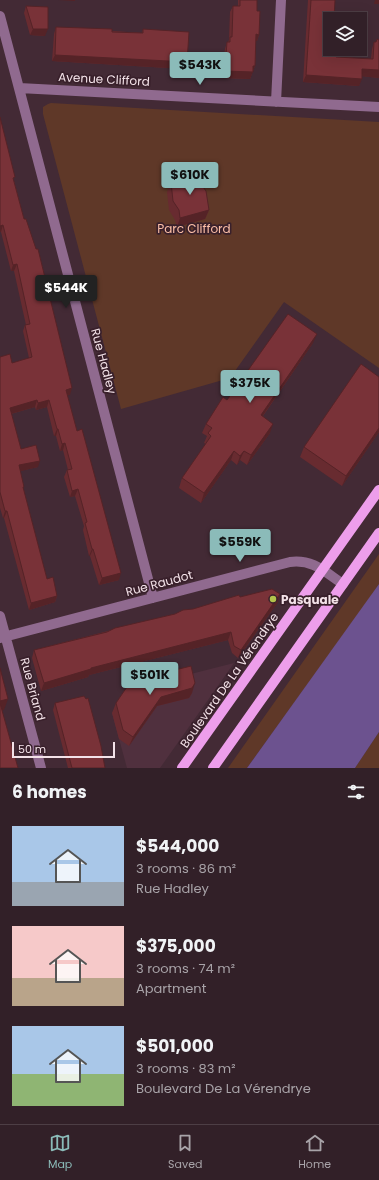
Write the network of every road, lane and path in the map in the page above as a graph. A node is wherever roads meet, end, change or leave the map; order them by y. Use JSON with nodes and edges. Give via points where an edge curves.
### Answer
{"nodes":[{"id":1,"x":281,"y":0,"type":"edge"},
{"id":2,"x":0,"y":16,"type":"edge"},
{"id":3,"x":19,"y":88,"type":"junction"},
{"id":4,"x":276,"y":102,"type":"junction"},
{"id":5,"x":379,"y":107,"type":"edge"},
{"id":6,"x":379,"y":490,"type":"edge"},
{"id":7,"x":379,"y":533,"type":"edge"},
{"id":8,"x":323,"y":571,"type":"junction"},
{"id":9,"x":343,"y":584,"type":"junction"},
{"id":10,"x":153,"y":598,"type":"junction"},
{"id":11,"x":0,"y":616,"type":"edge"},
{"id":12,"x":3,"y":637,"type":"edge"},
{"id":13,"x":41,"y":768,"type":"edge"},
{"id":14,"x":182,"y":768,"type":"edge"},
{"id":15,"x":213,"y":768,"type":"edge"}],
"edges":[{"from":1,"to":4,"type":"street"},
{"from":2,"to":3,"type":"street","name":"Rue Hadley"},
{"from":3,"to":4,"type":"street","name":"Avenue Clifford"},
{"from":3,"to":10,"type":"street","name":"Rue Hadley"},
{"from":4,"to":5,"type":"street","name":"Avenue Clifford"},
{"from":6,"to":8,"type":"main road","name":"Boulevard De La Vérendrye"},
{"from":7,"to":9,"type":"main road"},
{"from":8,"to":9,"type":"street","name":"Rue Raudot"},
{"from":8,"to":10,"type":"street","name":"Rue Raudot","via":[[309,562],[290,562]]},
{"from":8,"to":14,"type":"main road","name":"Boulevard De La Vérendrye"},
{"from":9,"to":15,"type":"main road"},
{"from":10,"to":12,"type":"street","name":"Rue Raudot"},
{"from":11,"to":12,"type":"street","name":"Rue Briand"},
{"from":12,"to":13,"type":"street","name":"Rue Briand"}]}
